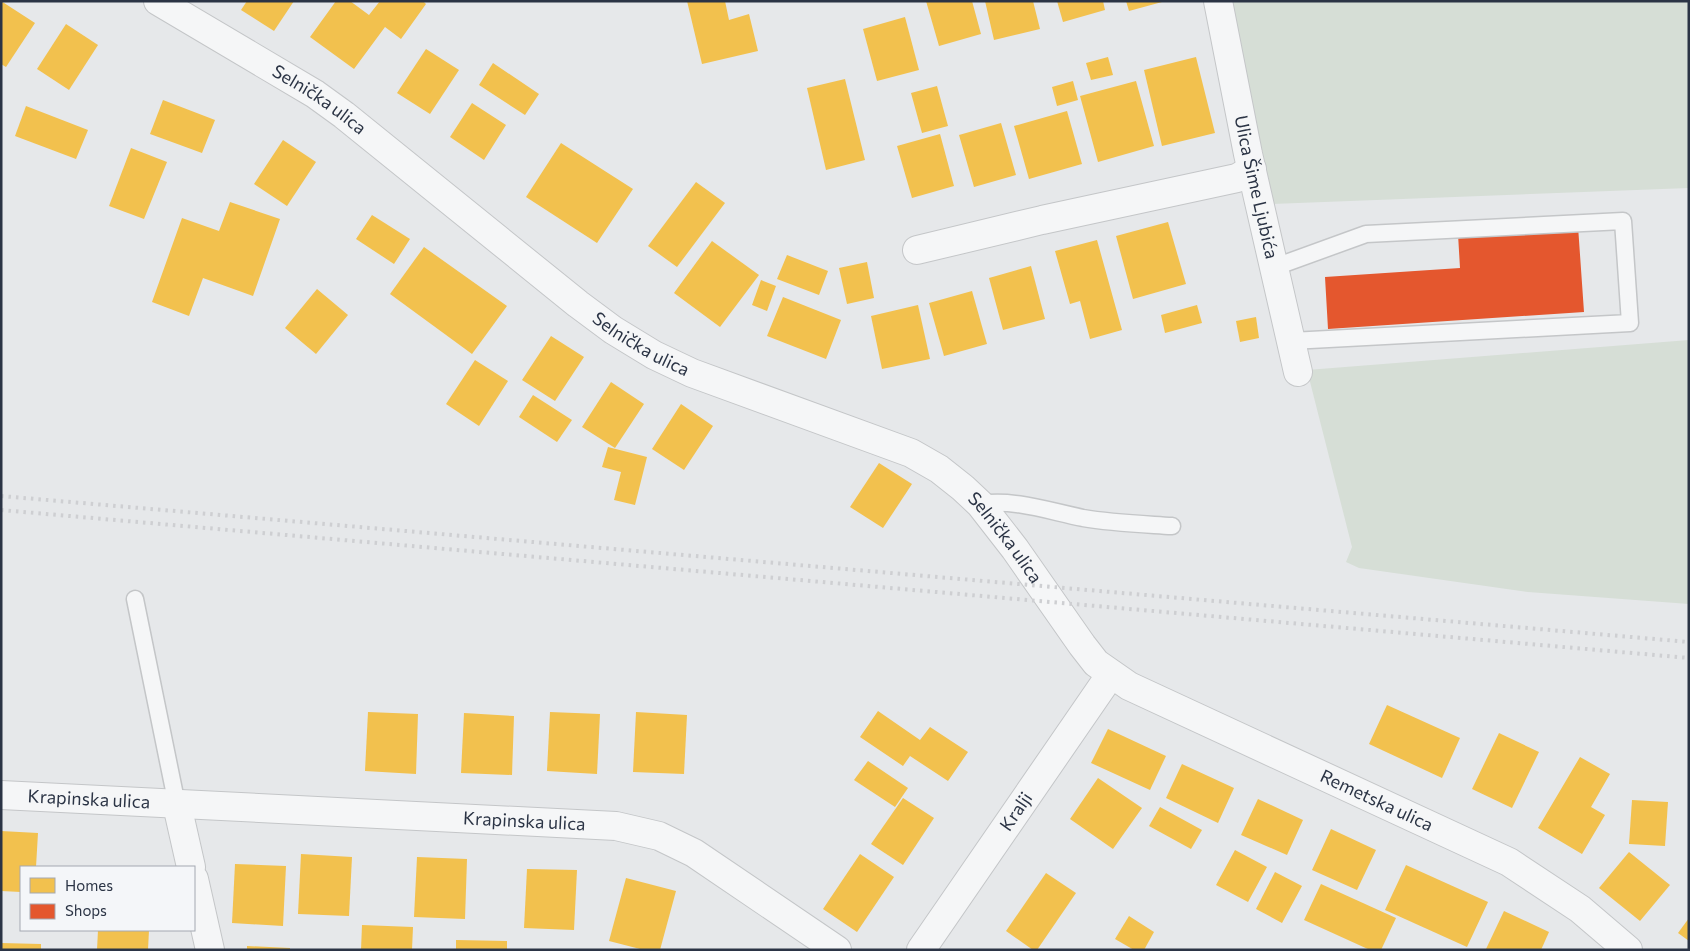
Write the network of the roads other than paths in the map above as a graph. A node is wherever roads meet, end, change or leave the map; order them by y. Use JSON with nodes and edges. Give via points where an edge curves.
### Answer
{"nodes":[{"id":1,"x":158,"y":1,"type":"edge"},
{"id":2,"x":1218,"y":1,"type":"edge"},
{"id":3,"x":1252,"y":169,"type":"junction"},
{"id":4,"x":918,"y":250,"type":"dead end"},
{"id":5,"x":1275,"y":268,"type":"junction"},
{"id":6,"x":1291,"y":341,"type":"junction"},
{"id":7,"x":1298,"y":372,"type":"dead end"},
{"id":8,"x":980,"y":504,"type":"junction"},
{"id":9,"x":1172,"y":526,"type":"dead end"},
{"id":10,"x":135,"y":600,"type":"dead end"},
{"id":11,"x":1111,"y":674,"type":"junction"},
{"id":12,"x":1,"y":795,"type":"edge"},
{"id":13,"x":177,"y":805,"type":"junction"},
{"id":14,"x":191,"y":866,"type":"edge"},
{"id":15,"x":195,"y":883,"type":"edge"},
{"id":16,"x":210,"y":950,"type":"edge"},
{"id":17,"x":837,"y":950,"type":"edge"},
{"id":18,"x":922,"y":950,"type":"edge"},
{"id":19,"x":1628,"y":950,"type":"edge"}],
"edges":[{"from":1,"to":8,"type":"street","name":"Selnička ulica","via":[[315,94],[613,330],[692,373],[911,453],[939,469]]},
{"from":2,"to":3,"type":"street","name":"Ulica Šime Ljubića"},
{"from":3,"to":4,"type":"street","via":[[1237,178]]},
{"from":3,"to":5,"type":"street","name":"Ulica Šime Ljubića"},
{"from":5,"to":6,"type":"street","name":"Ulica Šime Ljubića"},
{"from":5,"to":6,"type":"lane","via":[[1366,234],[1623,221],[1630,322]]},
{"from":6,"to":7,"type":"street","name":"Ulica Šime Ljubića"},
{"from":8,"to":9,"type":"lane","via":[[1013,503],[1084,518]]},
{"from":8,"to":11,"type":"street","name":"Selnička ulica","via":[[1082,645],[1096,663]]},
{"from":10,"to":13,"type":"lane"},
{"from":11,"to":18,"type":"street","name":"Kralji"},
{"from":11,"to":19,"type":"street","name":"Remetska ulica","via":[[1129,686],[1509,862],[1580,910]]},
{"from":12,"to":13,"type":"street","name":"Krapinska ulica"},
{"from":13,"to":14,"type":"street"},
{"from":13,"to":17,"type":"street","name":"Krapinska ulica","via":[[616,826],[659,836],[694,853]]},
{"from":15,"to":16,"type":"street"}]}
